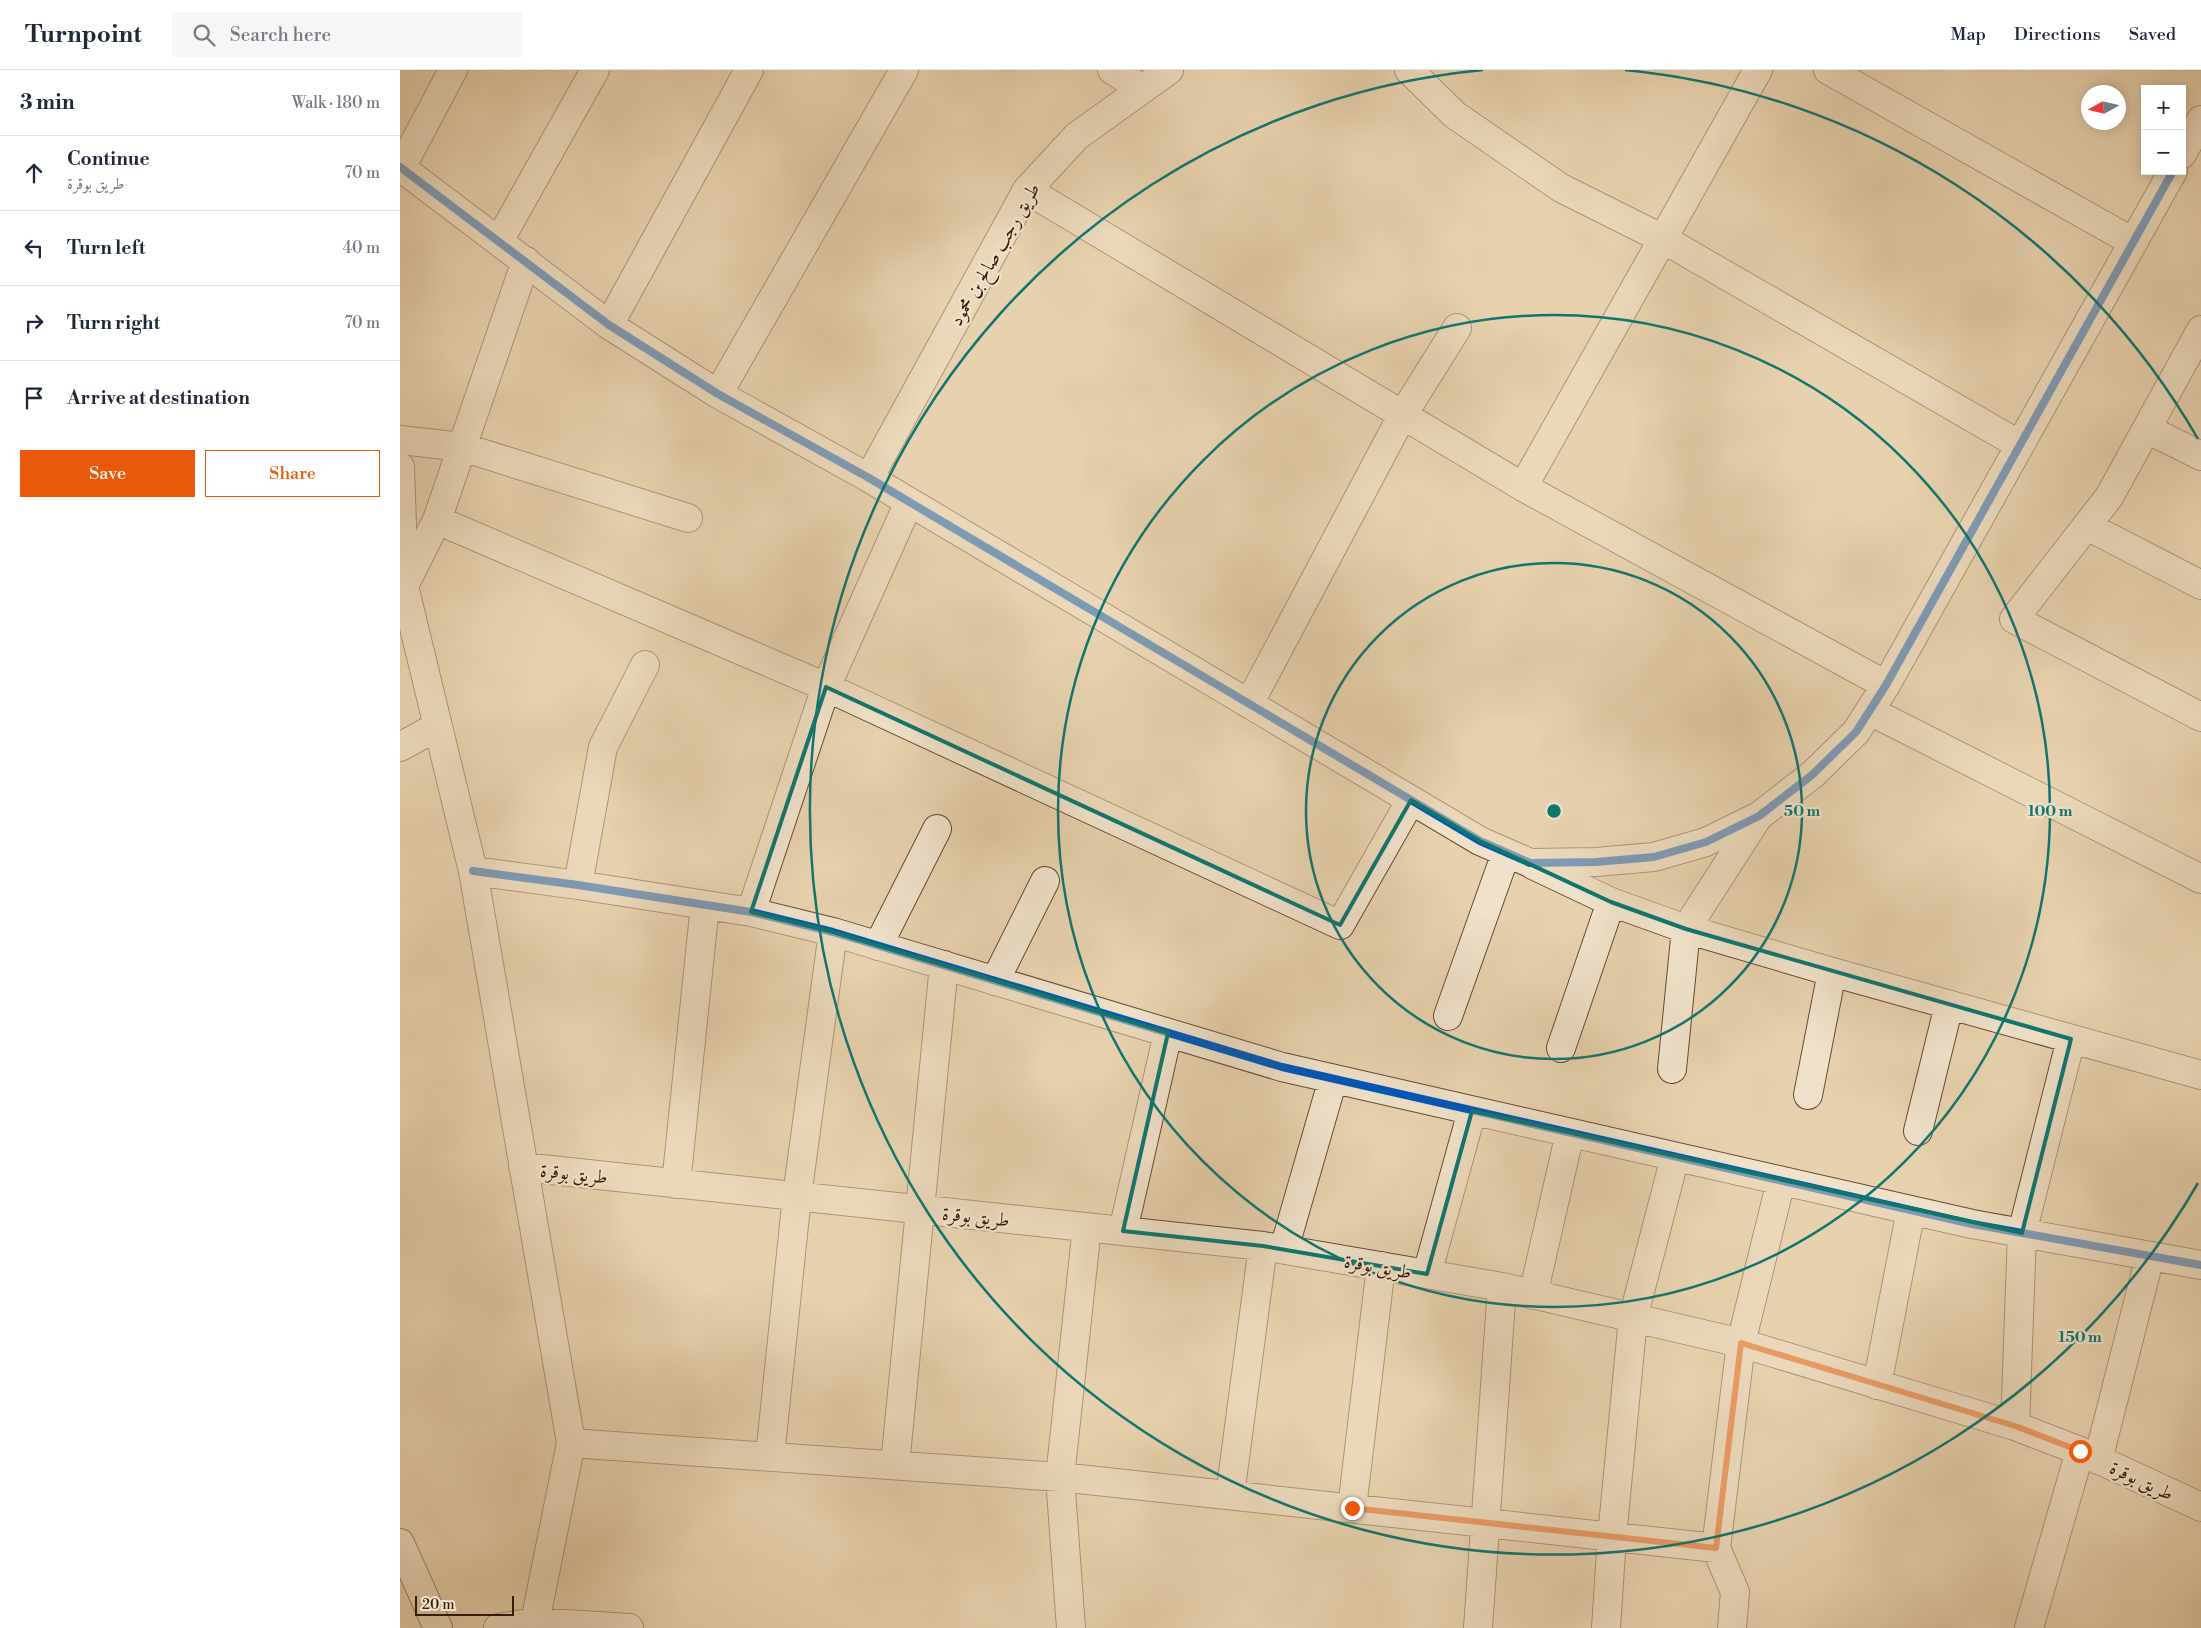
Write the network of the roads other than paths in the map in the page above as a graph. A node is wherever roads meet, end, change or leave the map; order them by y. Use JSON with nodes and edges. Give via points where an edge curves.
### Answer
{"nodes":[{"id":1,"x":453,"y":70,"type":"edge"},
{"id":2,"x":595,"y":70,"type":"edge"},
{"id":3,"x":749,"y":70,"type":"edge"},
{"id":4,"x":904,"y":70,"type":"edge"},
{"id":5,"x":1112,"y":70,"type":"edge"},
{"id":6,"x":1169,"y":70,"type":"edge"},
{"id":7,"x":1409,"y":70,"type":"edge"},
{"id":8,"x":1758,"y":70,"type":"edge"},
{"id":9,"x":1828,"y":70,"type":"edge"},
{"id":10,"x":1143,"y":89,"type":"junction"},
{"id":11,"x":2201,"y":120,"type":"edge"},
{"id":12,"x":2186,"y":147,"type":"edge"},
{"id":13,"x":400,"y":167,"type":"edge"},
{"id":14,"x":2170,"y":175,"type":"edge"},
{"id":15,"x":1027,"y":190,"type":"junction"},
{"id":16,"x":1663,"y":239,"type":"junction"},
{"id":17,"x":499,"y":241,"type":"junction"},
{"id":18,"x":2133,"y":242,"type":"junction"},
{"id":19,"x":526,"y":262,"type":"junction"},
{"id":20,"x":609,"y":325,"type":"junction"},
{"id":21,"x":1457,"y":328,"type":"dead end"},
{"id":22,"x":2201,"y":330,"type":"edge"},
{"id":23,"x":718,"y":394,"type":"junction"},
{"id":24,"x":1402,"y":416,"type":"junction"},
{"id":25,"x":2147,"y":429,"type":"junction"},
{"id":26,"x":400,"y":440,"type":"edge"},
{"id":27,"x":2020,"y":445,"type":"junction"},
{"id":28,"x":462,"y":448,"type":"junction"},
{"id":29,"x":2201,"y":456,"type":"edge"},
{"id":30,"x":400,"y":467,"type":"edge"},
{"id":31,"x":868,"y":478,"type":"junction"},
{"id":32,"x":1523,"y":487,"type":"junction"},
{"id":33,"x":908,"y":502,"type":"junction"},
{"id":34,"x":688,"y":518,"type":"dead end"},
{"id":35,"x":437,"y":520,"type":"junction"},
{"id":36,"x":2087,"y":526,"type":"junction"},
{"id":37,"x":2201,"y":585,"type":"edge"},
{"id":38,"x":404,"y":586,"type":"junction"},
{"id":39,"x":645,"y":665,"type":"dead end"},
{"id":40,"x":1886,"y":685,"type":"junction"},
{"id":41,"x":826,"y":687,"type":"junction"},
{"id":42,"x":1249,"y":704,"type":"junction"},
{"id":43,"x":1870,"y":711,"type":"junction"},
{"id":44,"x":2201,"y":717,"type":"edge"},
{"id":45,"x":438,"y":726,"type":"junction"},
{"id":46,"x":400,"y":747,"type":"edge"},
{"id":47,"x":1411,"y":800,"type":"junction"},
{"id":48,"x":1759,"y":816,"type":"junction"},
{"id":49,"x":937,"y":829,"type":"dead end"},
{"id":50,"x":1518,"y":858,"type":"junction"},
{"id":51,"x":473,"y":871,"type":"junction"},
{"id":52,"x":2201,"y":879,"type":"edge"},
{"id":53,"x":1045,"y":880,"type":"dead end"},
{"id":54,"x":578,"y":885,"type":"junction"},
{"id":55,"x":1611,"y":902,"type":"junction"},
{"id":56,"x":705,"y":905,"type":"junction"},
{"id":57,"x":751,"y":912,"type":"junction"},
{"id":58,"x":1686,"y":929,"type":"junction"},
{"id":59,"x":833,"y":932,"type":"junction"},
{"id":60,"x":878,"y":946,"type":"junction"},
{"id":61,"x":944,"y":965,"type":"junction"},
{"id":62,"x":1832,"y":972,"type":"junction"},
{"id":63,"x":995,"y":981,"type":"junction"},
{"id":64,"x":1949,"y":1005,"type":"junction"},
{"id":65,"x":1448,"y":1016,"type":"dead end"},
{"id":66,"x":1168,"y":1033,"type":"junction"},
{"id":67,"x":2070,"y":1038,"type":"junction"},
{"id":68,"x":1561,"y":1048,"type":"dead end"},
{"id":69,"x":1672,"y":1070,"type":"dead end"},
{"id":70,"x":2201,"y":1075,"type":"edge"},
{"id":71,"x":1333,"y":1079,"type":"junction"},
{"id":72,"x":1808,"y":1095,"type":"dead end"},
{"id":73,"x":1472,"y":1111,"type":"junction"},
{"id":74,"x":1918,"y":1131,"type":"dead end"},
{"id":75,"x":1570,"y":1133,"type":"junction"},
{"id":76,"x":1675,"y":1157,"type":"junction"},
{"id":77,"x":524,"y":1167,"type":"junction"},
{"id":78,"x":1781,"y":1181,"type":"junction"},
{"id":79,"x":676,"y":1184,"type":"junction"},
{"id":80,"x":797,"y":1196,"type":"junction"},
{"id":81,"x":919,"y":1210,"type":"junction"},
{"id":82,"x":1911,"y":1210,"type":"junction"},
{"id":83,"x":1087,"y":1227,"type":"junction"},
{"id":84,"x":1123,"y":1231,"type":"junction"},
{"id":85,"x":2022,"y":1233,"type":"junction"},
{"id":86,"x":1273,"y":1248,"type":"junction"},
{"id":87,"x":2150,"y":1256,"type":"junction"},
{"id":88,"x":2201,"y":1265,"type":"edge"},
{"id":89,"x":1380,"y":1266,"type":"junction"},
{"id":90,"x":1427,"y":1274,"type":"junction"},
{"id":91,"x":1502,"y":1287,"type":"junction"},
{"id":92,"x":1534,"y":1295,"type":"junction"},
{"id":93,"x":1634,"y":1318,"type":"junction"},
{"id":94,"x":1741,"y":1343,"type":"junction"},
{"id":95,"x":1877,"y":1385,"type":"junction"},
{"id":96,"x":2015,"y":1426,"type":"junction"},
{"id":97,"x":571,"y":1443,"type":"junction"},
{"id":98,"x":2089,"y":1455,"type":"junction"},
{"id":99,"x":770,"y":1456,"type":"junction"},
{"id":100,"x":896,"y":1465,"type":"junction"},
{"id":101,"x":1060,"y":1477,"type":"junction"},
{"id":102,"x":1230,"y":1495,"type":"junction"},
{"id":103,"x":2199,"y":1499,"type":"edge"},
{"id":104,"x":1352,"y":1508,"type":"junction"},
{"id":105,"x":1486,"y":1523,"type":"junction"},
{"id":106,"x":1612,"y":1537,"type":"junction"},
{"id":107,"x":400,"y":1543,"type":"edge"},
{"id":108,"x":1716,"y":1548,"type":"junction"},
{"id":109,"x":536,"y":1625,"type":"edge"},
{"id":110,"x":438,"y":1628,"type":"edge"},
{"id":111,"x":498,"y":1628,"type":"edge"},
{"id":112,"x":629,"y":1628,"type":"edge"},
{"id":113,"x":1071,"y":1628,"type":"edge"},
{"id":114,"x":1478,"y":1628,"type":"edge"},
{"id":115,"x":1606,"y":1628,"type":"edge"},
{"id":116,"x":1732,"y":1628,"type":"edge"},
{"id":117,"x":2029,"y":1628,"type":"edge"}],
"edges":[{"from":1,"to":13,"type":"street"},
{"from":2,"to":17,"type":"street"},
{"from":3,"to":20,"type":"street"},
{"from":4,"to":23,"type":"street"},
{"from":5,"to":10,"type":"street"},
{"from":6,"to":10,"type":"street","name":"طريق رجب صالح بن محمود"},
{"from":7,"to":16,"type":"street","via":[[1455,115],[1561,188]]},
{"from":8,"to":16,"type":"street"},
{"from":9,"to":18,"type":"street"},
{"from":10,"to":15,"type":"street","name":"طريق رجب صالح بن محمود","via":[[1077,136]]},
{"from":11,"to":12,"type":"street"},
{"from":13,"to":17,"type":"street"},
{"from":14,"to":18,"type":"street"},
{"from":15,"to":24,"type":"street"},
{"from":15,"to":31,"type":"street","name":"طريق رجب صالح بن محمود"},
{"from":16,"to":27,"type":"street"},
{"from":16,"to":32,"type":"street"},
{"from":17,"to":19,"type":"street"},
{"from":18,"to":27,"type":"street"},
{"from":19,"to":20,"type":"street"},
{"from":19,"to":28,"type":"street"},
{"from":20,"to":23,"type":"street"},
{"from":21,"to":24,"type":"street"},
{"from":22,"to":25,"type":"street"},
{"from":23,"to":31,"type":"street"},
{"from":24,"to":32,"type":"street"},
{"from":24,"to":42,"type":"street"},
{"from":25,"to":29,"type":"street"},
{"from":25,"to":36,"type":"street","via":[[2110,497]]},
{"from":26,"to":28,"type":"street"},
{"from":27,"to":40,"type":"street"},
{"from":28,"to":34,"type":"street"},
{"from":28,"to":35,"type":"street"},
{"from":30,"to":38,"type":"street"},
{"from":31,"to":33,"type":"street"},
{"from":32,"to":40,"type":"street"},
{"from":33,"to":41,"type":"street"},
{"from":33,"to":42,"type":"street"},
{"from":35,"to":38,"type":"street"},
{"from":35,"to":41,"type":"street"},
{"from":36,"to":37,"type":"street"},
{"from":36,"to":44,"type":"street","via":[[2014,619]]},
{"from":38,"to":45,"type":"street"},
{"from":39,"to":54,"type":"street","via":[[603,747]]},
{"from":40,"to":43,"type":"street"},
{"from":41,"to":47,"type":"street","via":[[1340,925]]},
{"from":41,"to":57,"type":"street"},
{"from":42,"to":47,"type":"street"},
{"from":43,"to":48,"type":"street","via":[[1856,732],[1812,775]]},
{"from":43,"to":52,"type":"street"},
{"from":45,"to":46,"type":"street"},
{"from":45,"to":51,"type":"street"},
{"from":47,"to":50,"type":"street","via":[[1480,841]]},
{"from":48,"to":50,"type":"street","via":[[1706,842],[1654,857],[1596,862]]},
{"from":48,"to":58,"type":"street"},
{"from":49,"to":60,"type":"street"},
{"from":50,"to":55,"type":"street"},
{"from":50,"to":65,"type":"street"},
{"from":51,"to":54,"type":"street"},
{"from":51,"to":77,"type":"street"},
{"from":53,"to":63,"type":"street"},
{"from":54,"to":56,"type":"street"},
{"from":55,"to":58,"type":"street"},
{"from":55,"to":68,"type":"street"},
{"from":56,"to":57,"type":"street"},
{"from":56,"to":79,"type":"street"},
{"from":57,"to":59,"type":"street"},
{"from":58,"to":62,"type":"street"},
{"from":58,"to":69,"type":"street"},
{"from":59,"to":60,"type":"street"},
{"from":59,"to":80,"type":"street"},
{"from":60,"to":61,"type":"street"},
{"from":61,"to":63,"type":"street"},
{"from":61,"to":81,"type":"street"},
{"from":62,"to":64,"type":"street"},
{"from":62,"to":72,"type":"street"},
{"from":63,"to":66,"type":"street"},
{"from":64,"to":67,"type":"street"},
{"from":64,"to":74,"type":"street"},
{"from":66,"to":71,"type":"street","via":[[1282,1068]]},
{"from":66,"to":84,"type":"street"},
{"from":67,"to":70,"type":"street"},
{"from":67,"to":85,"type":"street"},
{"from":71,"to":73,"type":"street"},
{"from":71,"to":86,"type":"street"},
{"from":73,"to":75,"type":"street"},
{"from":73,"to":90,"type":"street"},
{"from":75,"to":76,"type":"street"},
{"from":75,"to":92,"type":"street"},
{"from":76,"to":78,"type":"street"},
{"from":76,"to":93,"type":"street"},
{"from":77,"to":79,"type":"street","name":"طريق بوقرة"},
{"from":77,"to":97,"type":"street"},
{"from":78,"to":82,"type":"street"},
{"from":78,"to":94,"type":"street"},
{"from":79,"to":80,"type":"street","name":"طريق بوقرة"},
{"from":80,"to":81,"type":"street","name":"طريق بوقرة"},
{"from":80,"to":99,"type":"street"},
{"from":81,"to":83,"type":"street","name":"طريق بوقرة"},
{"from":81,"to":100,"type":"street"},
{"from":82,"to":85,"type":"street"},
{"from":82,"to":95,"type":"street"},
{"from":83,"to":84,"type":"street","name":"طريق بوقرة"},
{"from":83,"to":101,"type":"street"},
{"from":84,"to":86,"type":"street","name":"طريق بوقرة"},
{"from":85,"to":87,"type":"street"},
{"from":85,"to":96,"type":"street"},
{"from":86,"to":89,"type":"street","name":"طريق بوقرة"},
{"from":86,"to":102,"type":"street"},
{"from":87,"to":88,"type":"street"},
{"from":87,"to":98,"type":"street"},
{"from":89,"to":90,"type":"street","name":"طريق بوقرة"},
{"from":89,"to":104,"type":"street"},
{"from":90,"to":91,"type":"street","name":"طريق بوقرة"},
{"from":91,"to":92,"type":"street","name":"طريق بوقرة"},
{"from":91,"to":105,"type":"street"},
{"from":92,"to":93,"type":"street","name":"طريق بوقرة"},
{"from":93,"to":94,"type":"street","name":"طريق بوقرة"},
{"from":93,"to":106,"type":"street"},
{"from":94,"to":95,"type":"street","name":"طريق بوقرة"},
{"from":94,"to":108,"type":"street"},
{"from":95,"to":96,"type":"street","name":"طريق بوقرة"},
{"from":96,"to":98,"type":"street","name":"طريق بوقرة"},
{"from":97,"to":99,"type":"street"},
{"from":97,"to":109,"type":"street"},
{"from":98,"to":103,"type":"street","name":"طريق بوقرة"},
{"from":98,"to":117,"type":"street"},
{"from":99,"to":100,"type":"street"},
{"from":100,"to":101,"type":"street"},
{"from":101,"to":102,"type":"street"},
{"from":101,"to":113,"type":"street"},
{"from":102,"to":104,"type":"street"},
{"from":104,"to":105,"type":"street"},
{"from":105,"to":106,"type":"street"},
{"from":105,"to":114,"type":"street"},
{"from":106,"to":108,"type":"street"},
{"from":106,"to":115,"type":"street"},
{"from":107,"to":110,"type":"street"},
{"from":108,"to":116,"type":"street","via":[[1735,1592]]},
{"from":109,"to":111,"type":"street"},
{"from":109,"to":112,"type":"street"}]}
